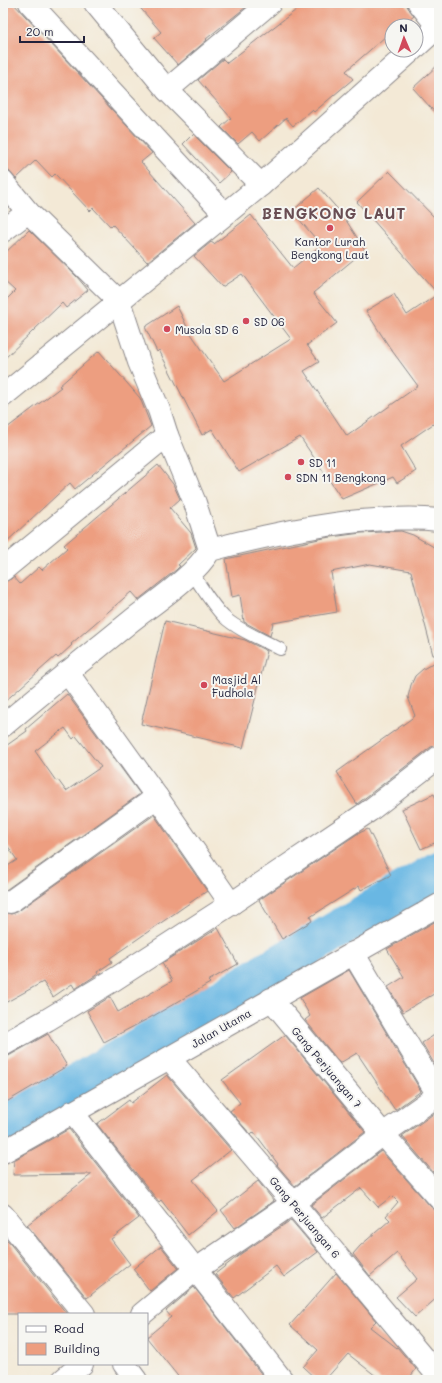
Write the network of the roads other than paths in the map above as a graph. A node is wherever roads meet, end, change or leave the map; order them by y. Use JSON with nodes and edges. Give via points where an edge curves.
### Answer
{"nodes":[{"id":1,"x":30,"y":3,"type":"edge"},
{"id":2,"x":95,"y":3,"type":"edge"},
{"id":3,"x":419,"y":3,"type":"edge"},
{"id":4,"x":262,"y":5,"type":"edge"},
{"id":5,"x":438,"y":27,"type":"edge"},
{"id":6,"x":424,"y":40,"type":"edge"},
{"id":7,"x":403,"y":58,"type":"edge"},
{"id":8,"x":167,"y":90,"type":"junction"},
{"id":9,"x":3,"y":182,"type":"edge"},
{"id":10,"x":261,"y":185,"type":"junction"},
{"id":11,"x":28,"y":212,"type":"junction"},
{"id":12,"x":225,"y":214,"type":"junction"},
{"id":13,"x":3,"y":232,"type":"edge"},
{"id":14,"x":119,"y":301,"type":"junction"},
{"id":15,"x":3,"y":396,"type":"edge"},
{"id":16,"x":167,"y":435,"type":"junction"},
{"id":17,"x":439,"y":520,"type":"edge"},
{"id":18,"x":210,"y":550,"type":"junction"},
{"id":19,"x":3,"y":570,"type":"edge"},
{"id":20,"x":191,"y":572,"type":"junction"},
{"id":21,"x":280,"y":649,"type":"dead end"},
{"id":22,"x":67,"y":672,"type":"junction"},
{"id":23,"x":3,"y":726,"type":"edge"},
{"id":24,"x":439,"y":757,"type":"edge"},
{"id":25,"x":157,"y":797,"type":"junction"},
{"id":26,"x":10,"y":902,"type":"dead end"},
{"id":27,"x":231,"y":904,"type":"junction"},
{"id":28,"x":439,"y":905,"type":"edge"},
{"id":29,"x":353,"y":953,"type":"junction"},
{"id":30,"x":272,"y":999,"type":"junction"},
{"id":31,"x":3,"y":1045,"type":"edge"},
{"id":32,"x":169,"y":1058,"type":"junction"},
{"id":33,"x":438,"y":1096,"type":"edge"},
{"id":34,"x":72,"y":1112,"type":"junction"},
{"id":35,"x":383,"y":1134,"type":"junction"},
{"id":36,"x":3,"y":1152,"type":"edge"},
{"id":37,"x":439,"y":1198,"type":"edge"},
{"id":38,"x":293,"y":1203,"type":"junction"},
{"id":39,"x":3,"y":1215,"type":"edge"},
{"id":40,"x":195,"y":1270,"type":"junction"},
{"id":41,"x":83,"y":1313,"type":"edge"},
{"id":42,"x":143,"y":1313,"type":"edge"},
{"id":43,"x":81,"y":1365,"type":"edge"},
{"id":44,"x":125,"y":1365,"type":"edge"},
{"id":45,"x":439,"y":1377,"type":"edge"},
{"id":46,"x":63,"y":1380,"type":"edge"},
{"id":47,"x":136,"y":1380,"type":"edge"},
{"id":48,"x":282,"y":1380,"type":"edge"}],
"edges":[{"from":1,"to":12,"type":"street"},
{"from":2,"to":8,"type":"street"},
{"from":3,"to":5,"type":"street"},
{"from":4,"to":8,"type":"street"},
{"from":5,"to":6,"type":"street"},
{"from":7,"to":10,"type":"street"},
{"from":8,"to":10,"type":"street"},
{"from":9,"to":11,"type":"street"},
{"from":10,"to":12,"type":"street"},
{"from":11,"to":13,"type":"street"},
{"from":11,"to":14,"type":"street"},
{"from":12,"to":14,"type":"street"},
{"from":14,"to":15,"type":"street"},
{"from":14,"to":16,"type":"street"},
{"from":16,"to":18,"type":"street","via":[[195,504]]},
{"from":16,"to":19,"type":"street"},
{"from":17,"to":18,"type":"street","via":[[403,518],[335,524],[287,531]]},
{"from":18,"to":20,"type":"street"},
{"from":20,"to":21,"type":"lane","via":[[224,617],[239,628]]},
{"from":20,"to":22,"type":"street"},
{"from":22,"to":23,"type":"street"},
{"from":22,"to":25,"type":"street"},
{"from":24,"to":27,"type":"street","via":[[369,811]]},
{"from":25,"to":26,"type":"street"},
{"from":25,"to":27,"type":"street"},
{"from":27,"to":31,"type":"street","via":[[115,979]]},
{"from":28,"to":29,"type":"street","name":"Jalan Utama"},
{"from":29,"to":30,"type":"street","name":"Jalan Utama"},
{"from":29,"to":33,"type":"street"},
{"from":30,"to":32,"type":"street","name":"Jalan Utama"},
{"from":30,"to":35,"type":"street","name":"Gang Perjuangan 7"},
{"from":32,"to":34,"type":"street","name":"Jalan Utama"},
{"from":32,"to":38,"type":"street","name":"Gang Perjuangan 6"},
{"from":33,"to":35,"type":"street"},
{"from":34,"to":36,"type":"street","name":"Jalan Utama"},
{"from":34,"to":40,"type":"street"},
{"from":35,"to":37,"type":"street","name":"Gang Perjuangan 7"},
{"from":35,"to":38,"type":"street"},
{"from":38,"to":40,"type":"street"},
{"from":38,"to":45,"type":"street","name":"Gang Perjuangan 6"},
{"from":39,"to":41,"type":"street"},
{"from":40,"to":42,"type":"street"},
{"from":40,"to":48,"type":"street"},
{"from":43,"to":46,"type":"street"},
{"from":44,"to":47,"type":"street"}]}
